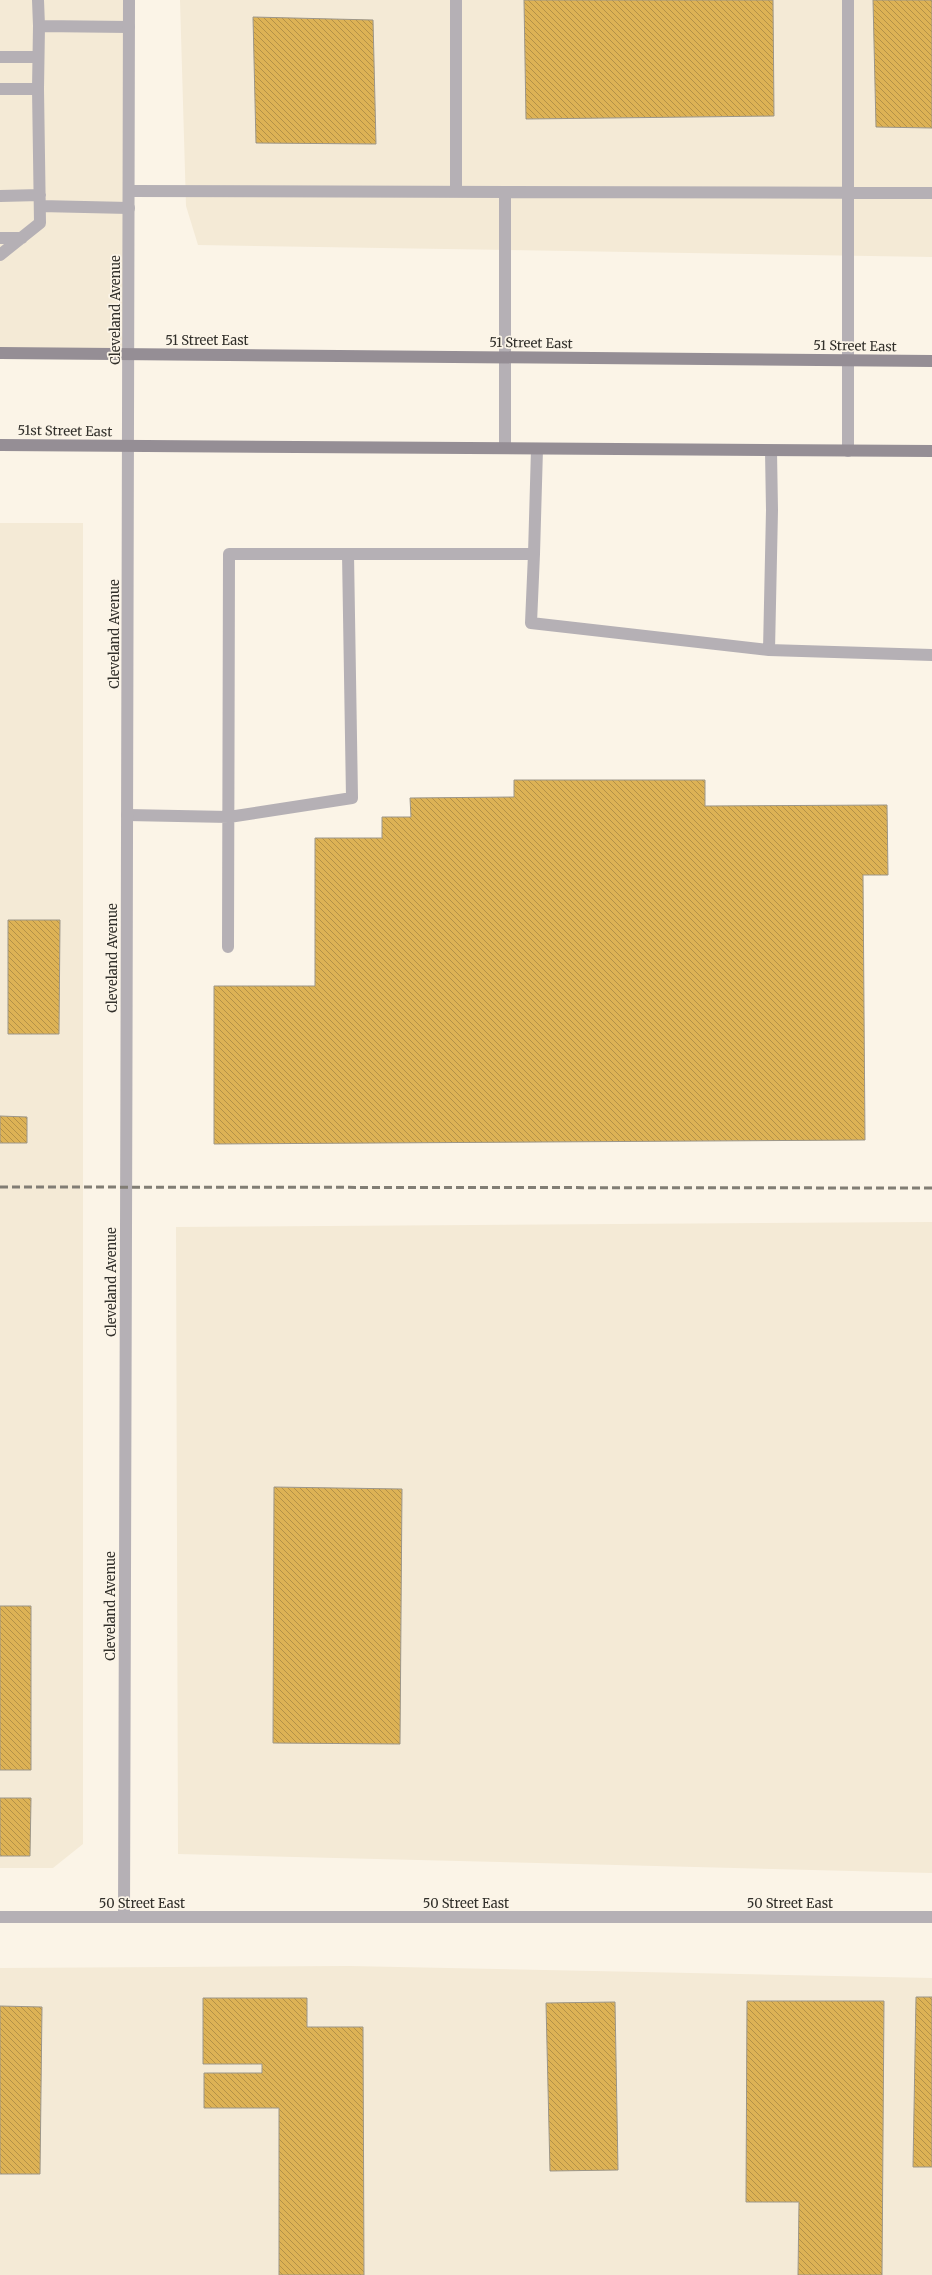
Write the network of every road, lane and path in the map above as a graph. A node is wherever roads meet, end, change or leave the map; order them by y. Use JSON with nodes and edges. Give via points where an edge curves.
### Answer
{"nodes":[{"id":1,"x":38,"y":0,"type":"edge"},
{"id":2,"x":128,"y":0,"type":"edge"},
{"id":3,"x":456,"y":0,"type":"edge"},
{"id":4,"x":848,"y":0,"type":"edge"},
{"id":5,"x":39,"y":26,"type":"junction"},
{"id":6,"x":128,"y":27,"type":"junction"},
{"id":7,"x":0,"y":57,"type":"edge"},
{"id":8,"x":38,"y":57,"type":"junction"},
{"id":9,"x":0,"y":89,"type":"edge"},
{"id":10,"x":38,"y":89,"type":"junction"},
{"id":11,"x":129,"y":192,"type":"junction"},
{"id":12,"x":456,"y":192,"type":"junction"},
{"id":13,"x":505,"y":192,"type":"junction"},
{"id":14,"x":849,"y":193,"type":"junction"},
{"id":15,"x":932,"y":193,"type":"edge"},
{"id":16,"x":0,"y":196,"type":"edge"},
{"id":17,"x":40,"y":201,"type":"junction"},
{"id":18,"x":129,"y":208,"type":"junction"},
{"id":19,"x":0,"y":238,"type":"edge"},
{"id":20,"x":22,"y":238,"type":"junction"},
{"id":21,"x":0,"y":255,"type":"edge"},
{"id":22,"x":0,"y":353,"type":"edge"},
{"id":23,"x":129,"y":354,"type":"junction"},
{"id":24,"x":505,"y":357,"type":"junction"},
{"id":25,"x":849,"y":360,"type":"junction"},
{"id":26,"x":932,"y":361,"type":"edge"},
{"id":27,"x":0,"y":445,"type":"edge"},
{"id":28,"x":129,"y":446,"type":"junction"},
{"id":29,"x":505,"y":448,"type":"junction"},
{"id":30,"x":537,"y":449,"type":"junction"},
{"id":31,"x":770,"y":451,"type":"junction"},
{"id":32,"x":848,"y":451,"type":"junction"},
{"id":33,"x":932,"y":451,"type":"edge"},
{"id":34,"x":348,"y":554,"type":"junction"},
{"id":35,"x":534,"y":554,"type":"junction"},
{"id":36,"x":769,"y":650,"type":"junction"},
{"id":37,"x":932,"y":655,"type":"edge"},
{"id":38,"x":127,"y":815,"type":"junction"},
{"id":39,"x":229,"y":817,"type":"junction"},
{"id":40,"x":228,"y":947,"type":"dead end"},
{"id":41,"x":0,"y":1917,"type":"edge"},
{"id":42,"x":124,"y":1917,"type":"junction"},
{"id":43,"x":932,"y":1917,"type":"edge"}],
"edges":[{"from":1,"to":5,"type":"street"},
{"from":2,"to":6,"type":"street","name":"Cleveland Avenue"},
{"from":3,"to":12,"type":"street"},
{"from":4,"to":14,"type":"street"},
{"from":5,"to":6,"type":"street"},
{"from":5,"to":8,"type":"street"},
{"from":6,"to":11,"type":"street","name":"Cleveland Avenue"},
{"from":7,"to":8,"type":"street"},
{"from":8,"to":10,"type":"street"},
{"from":9,"to":10,"type":"street"},
{"from":10,"to":17,"type":"street"},
{"from":11,"to":12,"type":"street"},
{"from":11,"to":18,"type":"street","name":"Cleveland Avenue"},
{"from":12,"to":13,"type":"street"},
{"from":13,"to":14,"type":"street"},
{"from":13,"to":24,"type":"street"},
{"from":14,"to":15,"type":"street"},
{"from":14,"to":25,"type":"street"},
{"from":16,"to":17,"type":"street"},
{"from":17,"to":18,"type":"street"},
{"from":17,"to":20,"type":"street","via":[[40,223]]},
{"from":18,"to":23,"type":"street","name":"Cleveland Avenue"},
{"from":19,"to":20,"type":"street"},
{"from":20,"to":21,"type":"street"},
{"from":22,"to":23,"type":"main road"},
{"from":23,"to":24,"type":"main road","name":"51 Street East"},
{"from":23,"to":28,"type":"street","name":"Cleveland Avenue"},
{"from":24,"to":25,"type":"main road","name":"51 Street East"},
{"from":24,"to":29,"type":"street"},
{"from":25,"to":26,"type":"main road","name":"51 Street East"},
{"from":25,"to":32,"type":"street"},
{"from":27,"to":28,"type":"main road","name":"51st Street East"},
{"from":28,"to":29,"type":"main road"},
{"from":28,"to":38,"type":"street","name":"Cleveland Avenue"},
{"from":29,"to":30,"type":"main road"},
{"from":30,"to":31,"type":"main road"},
{"from":30,"to":35,"type":"street"},
{"from":31,"to":32,"type":"main road"},
{"from":31,"to":36,"type":"street","via":[[772,510]]},
{"from":32,"to":33,"type":"main road"},
{"from":34,"to":35,"type":"street"},
{"from":34,"to":39,"type":"street","via":[[352,798]]},
{"from":34,"to":39,"type":"street","via":[[229,554]]},
{"from":35,"to":36,"type":"street","via":[[531,623]]},
{"from":36,"to":37,"type":"street"},
{"from":38,"to":39,"type":"street"},
{"from":38,"to":42,"type":"street","name":"Cleveland Avenue"},
{"from":39,"to":40,"type":"street"},
{"from":41,"to":42,"type":"street","name":"50 Street East"},
{"from":42,"to":43,"type":"street","name":"50 Street East"}]}
